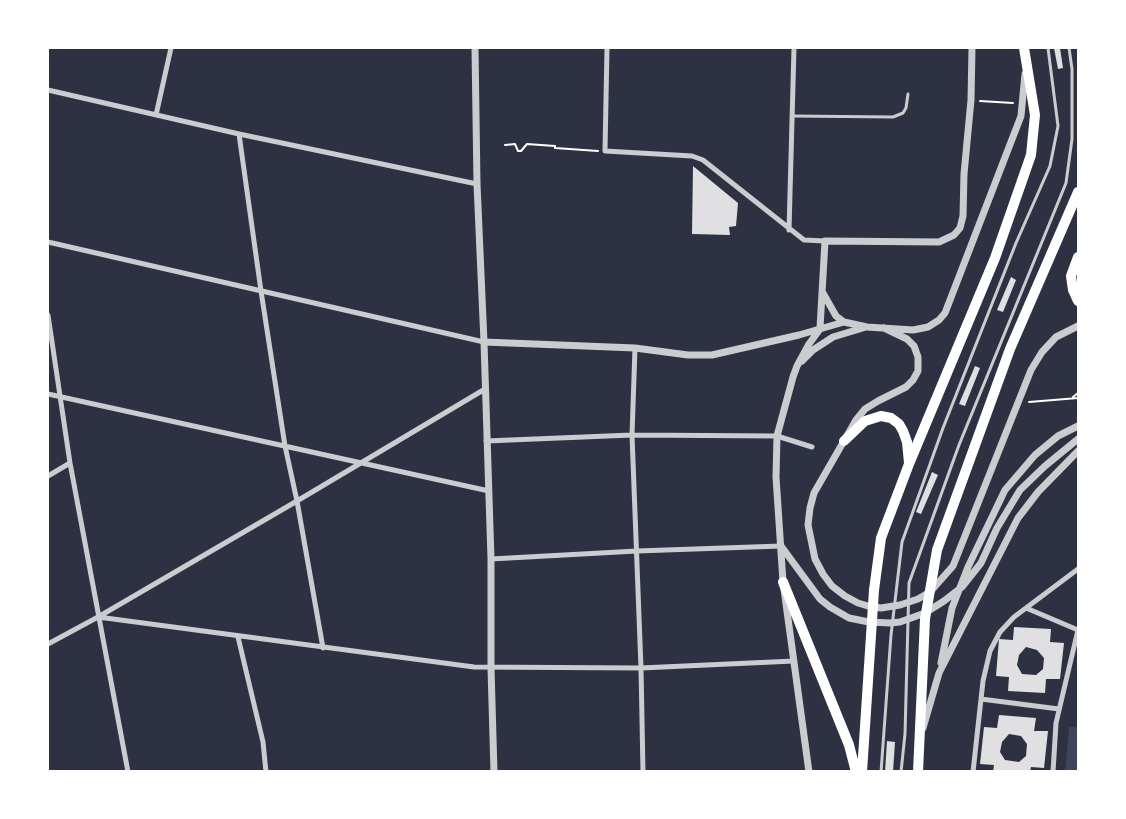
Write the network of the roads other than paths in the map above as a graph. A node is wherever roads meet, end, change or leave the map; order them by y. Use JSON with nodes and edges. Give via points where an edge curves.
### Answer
{"nodes":[{"id":1,"x":170,"y":48,"type":"edge"},
{"id":2,"x":475,"y":48,"type":"edge"},
{"id":3,"x":607,"y":48,"type":"edge"},
{"id":4,"x":794,"y":48,"type":"edge"},
{"id":5,"x":972,"y":48,"type":"edge"},
{"id":6,"x":1024,"y":48,"type":"edge"},
{"id":7,"x":1048,"y":48,"type":"edge"},
{"id":8,"x":1069,"y":48,"type":"edge"},
{"id":9,"x":1026,"y":63,"type":"junction"},
{"id":10,"x":48,"y":90,"type":"edge"},
{"id":11,"x":908,"y":94,"type":"dead end"},
{"id":12,"x":156,"y":115,"type":"junction"},
{"id":13,"x":792,"y":116,"type":"junction"},
{"id":14,"x":239,"y":134,"type":"junction"},
{"id":15,"x":477,"y":184,"type":"junction"},
{"id":16,"x":1078,"y":192,"type":"edge"},
{"id":17,"x":789,"y":230,"type":"junction"},
{"id":18,"x":825,"y":241,"type":"junction"},
{"id":19,"x":48,"y":242,"type":"edge"},
{"id":20,"x":1078,"y":257,"type":"edge"},
{"id":21,"x":261,"y":291,"type":"junction"},
{"id":22,"x":823,"y":293,"type":"junction"},
{"id":23,"x":1078,"y":301,"type":"edge"},
{"id":24,"x":48,"y":315,"type":"edge"},
{"id":25,"x":844,"y":322,"type":"junction"},
{"id":26,"x":1078,"y":326,"type":"edge"},
{"id":27,"x":867,"y":327,"type":"junction"},
{"id":28,"x":820,"y":328,"type":"junction"},
{"id":29,"x":884,"y":328,"type":"junction"},
{"id":30,"x":484,"y":342,"type":"junction"},
{"id":31,"x":635,"y":348,"type":"junction"},
{"id":32,"x":796,"y":366,"type":"junction"},
{"id":33,"x":485,"y":389,"type":"junction"},
{"id":34,"x":48,"y":394,"type":"edge"},
{"id":35,"x":60,"y":396,"type":"junction"},
{"id":36,"x":1078,"y":426,"type":"edge"},
{"id":37,"x":632,"y":435,"type":"junction"},
{"id":38,"x":777,"y":436,"type":"junction"},
{"id":39,"x":1078,"y":439,"type":"edge"},
{"id":40,"x":486,"y":441,"type":"junction"},
{"id":41,"x":844,"y":441,"type":"junction"},
{"id":42,"x":285,"y":446,"type":"junction"},
{"id":43,"x":812,"y":447,"type":"dead end"},
{"id":44,"x":1078,"y":451,"type":"edge"},
{"id":45,"x":70,"y":463,"type":"junction"},
{"id":46,"x":359,"y":463,"type":"junction"},
{"id":47,"x":909,"y":464,"type":"junction"},
{"id":48,"x":48,"y":476,"type":"edge"},
{"id":49,"x":489,"y":491,"type":"junction"},
{"id":50,"x":297,"y":502,"type":"junction"},
{"id":51,"x":781,"y":546,"type":"junction"},
{"id":52,"x":637,"y":551,"type":"junction"},
{"id":53,"x":491,"y":559,"type":"junction"},
{"id":54,"x":1078,"y":569,"type":"edge"},
{"id":55,"x":783,"y":582,"type":"junction"},
{"id":56,"x":1026,"y":608,"type":"junction"},
{"id":57,"x":98,"y":617,"type":"junction"},
{"id":58,"x":1078,"y":630,"type":"edge"},
{"id":59,"x":238,"y":637,"type":"junction"},
{"id":60,"x":48,"y":644,"type":"edge"},
{"id":61,"x":323,"y":648,"type":"junction"},
{"id":62,"x":794,"y":661,"type":"junction"},
{"id":63,"x":491,"y":668,"type":"junction"},
{"id":64,"x":641,"y":668,"type":"junction"},
{"id":65,"x":939,"y":673,"type":"junction"},
{"id":66,"x":981,"y":699,"type":"junction"},
{"id":67,"x":1059,"y":709,"type":"junction"},
{"id":68,"x":920,"y":738,"type":"junction"},
{"id":69,"x":128,"y":772,"type":"edge"},
{"id":70,"x":266,"y":772,"type":"edge"},
{"id":71,"x":494,"y":772,"type":"edge"},
{"id":72,"x":643,"y":772,"type":"edge"},
{"id":73,"x":809,"y":772,"type":"edge"},
{"id":74,"x":856,"y":772,"type":"edge"},
{"id":75,"x":862,"y":772,"type":"edge"},
{"id":76,"x":881,"y":772,"type":"edge"},
{"id":77,"x":901,"y":772,"type":"edge"},
{"id":78,"x":918,"y":772,"type":"edge"},
{"id":79,"x":972,"y":772,"type":"edge"},
{"id":80,"x":1053,"y":772,"type":"edge"}],
"edges":[{"from":1,"to":12,"type":"street"},
{"from":2,"to":15,"type":"street"},
{"from":3,"to":17,"type":"street","via":[[605,151],[692,156],[703,160]]},
{"from":4,"to":13,"type":"street"},
{"from":5,"to":18,"type":"street","via":[[964,216],[960,228],[939,242]]},
{"from":6,"to":9,"type":"highway"},
{"from":7,"to":76,"type":"lane","via":[[1058,126],[1050,166],[1016,242],[902,542]]},
{"from":8,"to":77,"type":"lane","via":[[1072,139],[1066,183],[958,445],[909,583]]},
{"from":9,"to":29,"type":"street","via":[[1022,116],[945,313],[928,327],[913,330]]},
{"from":9,"to":47,"type":"highway","via":[[1035,115],[1031,155],[995,258]]},
{"from":10,"to":12,"type":"street"},
{"from":11,"to":13,"type":"lane","via":[[903,113],[893,117]]},
{"from":12,"to":14,"type":"street"},
{"from":13,"to":17,"type":"street"},
{"from":14,"to":15,"type":"street"},
{"from":14,"to":21,"type":"street"},
{"from":15,"to":30,"type":"street"},
{"from":16,"to":68,"type":"highway","via":[[1010,349],[936,550],[925,619]]},
{"from":17,"to":18,"type":"street","via":[[804,240]]},
{"from":18,"to":22,"type":"street"},
{"from":19,"to":21,"type":"street"},
{"from":20,"to":23,"type":"highway","via":[[1071,276]]},
{"from":21,"to":30,"type":"street"},
{"from":21,"to":42,"type":"street"},
{"from":22,"to":25,"type":"street","via":[[836,316]]},
{"from":22,"to":28,"type":"street"},
{"from":24,"to":35,"type":"street"},
{"from":25,"to":27,"type":"street"},
{"from":25,"to":28,"type":"street"},
{"from":26,"to":41,"type":"street","via":[[1056,337],[1031,370],[953,566],[930,592],[918,599],[881,608],[868,606],[832,586],[815,559],[808,525],[810,508],[822,478]]},
{"from":27,"to":29,"type":"street"},
{"from":27,"to":32,"type":"street","via":[[834,337]]},
{"from":28,"to":31,"type":"street","via":[[712,355]]},
{"from":28,"to":32,"type":"street"},
{"from":29,"to":41,"type":"street","via":[[914,346],[918,371],[906,387],[865,409]]},
{"from":30,"to":31,"type":"street"},
{"from":30,"to":33,"type":"street"},
{"from":31,"to":37,"type":"street"},
{"from":32,"to":38,"type":"street"},
{"from":33,"to":40,"type":"street"},
{"from":33,"to":46,"type":"street"},
{"from":34,"to":35,"type":"street"},
{"from":35,"to":42,"type":"street"},
{"from":35,"to":45,"type":"street"},
{"from":36,"to":65,"type":"street","via":[[1058,436],[1030,460],[998,503],[952,608]]},
{"from":37,"to":38,"type":"street"},
{"from":37,"to":40,"type":"street"},
{"from":37,"to":52,"type":"street"},
{"from":38,"to":43,"type":"street"},
{"from":38,"to":51,"type":"street"},
{"from":39,"to":51,"type":"street","via":[[1020,490],[997,528],[981,564],[962,587],[925,613],[890,623],[849,618],[830,607],[812,589]]},
{"from":40,"to":49,"type":"street"},
{"from":41,"to":47,"type":"highway","via":[[865,421],[881,416],[891,418],[903,431]]},
{"from":42,"to":46,"type":"street"},
{"from":42,"to":50,"type":"street"},
{"from":44,"to":65,"type":"street","via":[[1025,508]]},
{"from":45,"to":48,"type":"street"},
{"from":45,"to":57,"type":"street"},
{"from":46,"to":49,"type":"street"},
{"from":46,"to":50,"type":"street"},
{"from":47,"to":75,"type":"highway","via":[[881,538],[874,590]]},
{"from":49,"to":53,"type":"street"},
{"from":50,"to":57,"type":"street"},
{"from":50,"to":61,"type":"street"},
{"from":51,"to":52,"type":"street"},
{"from":51,"to":55,"type":"street"},
{"from":52,"to":53,"type":"street"},
{"from":52,"to":64,"type":"street"},
{"from":53,"to":63,"type":"street"},
{"from":54,"to":56,"type":"street"},
{"from":55,"to":62,"type":"street"},
{"from":55,"to":74,"type":"highway","via":[[849,745]]},
{"from":56,"to":58,"type":"street"},
{"from":56,"to":66,"type":"street","via":[[1000,632],[990,651]]},
{"from":57,"to":59,"type":"street"},
{"from":57,"to":60,"type":"street"},
{"from":57,"to":69,"type":"street"},
{"from":58,"to":67,"type":"street"},
{"from":59,"to":61,"type":"street"},
{"from":59,"to":70,"type":"street","via":[[263,742]]},
{"from":61,"to":63,"type":"street"},
{"from":62,"to":64,"type":"street"},
{"from":62,"to":73,"type":"street"},
{"from":63,"to":64,"type":"street"},
{"from":63,"to":71,"type":"street"},
{"from":64,"to":72,"type":"street"},
{"from":65,"to":68,"type":"street"},
{"from":66,"to":67,"type":"street"},
{"from":66,"to":79,"type":"street"},
{"from":67,"to":80,"type":"street"},
{"from":68,"to":78,"type":"highway"}]}
